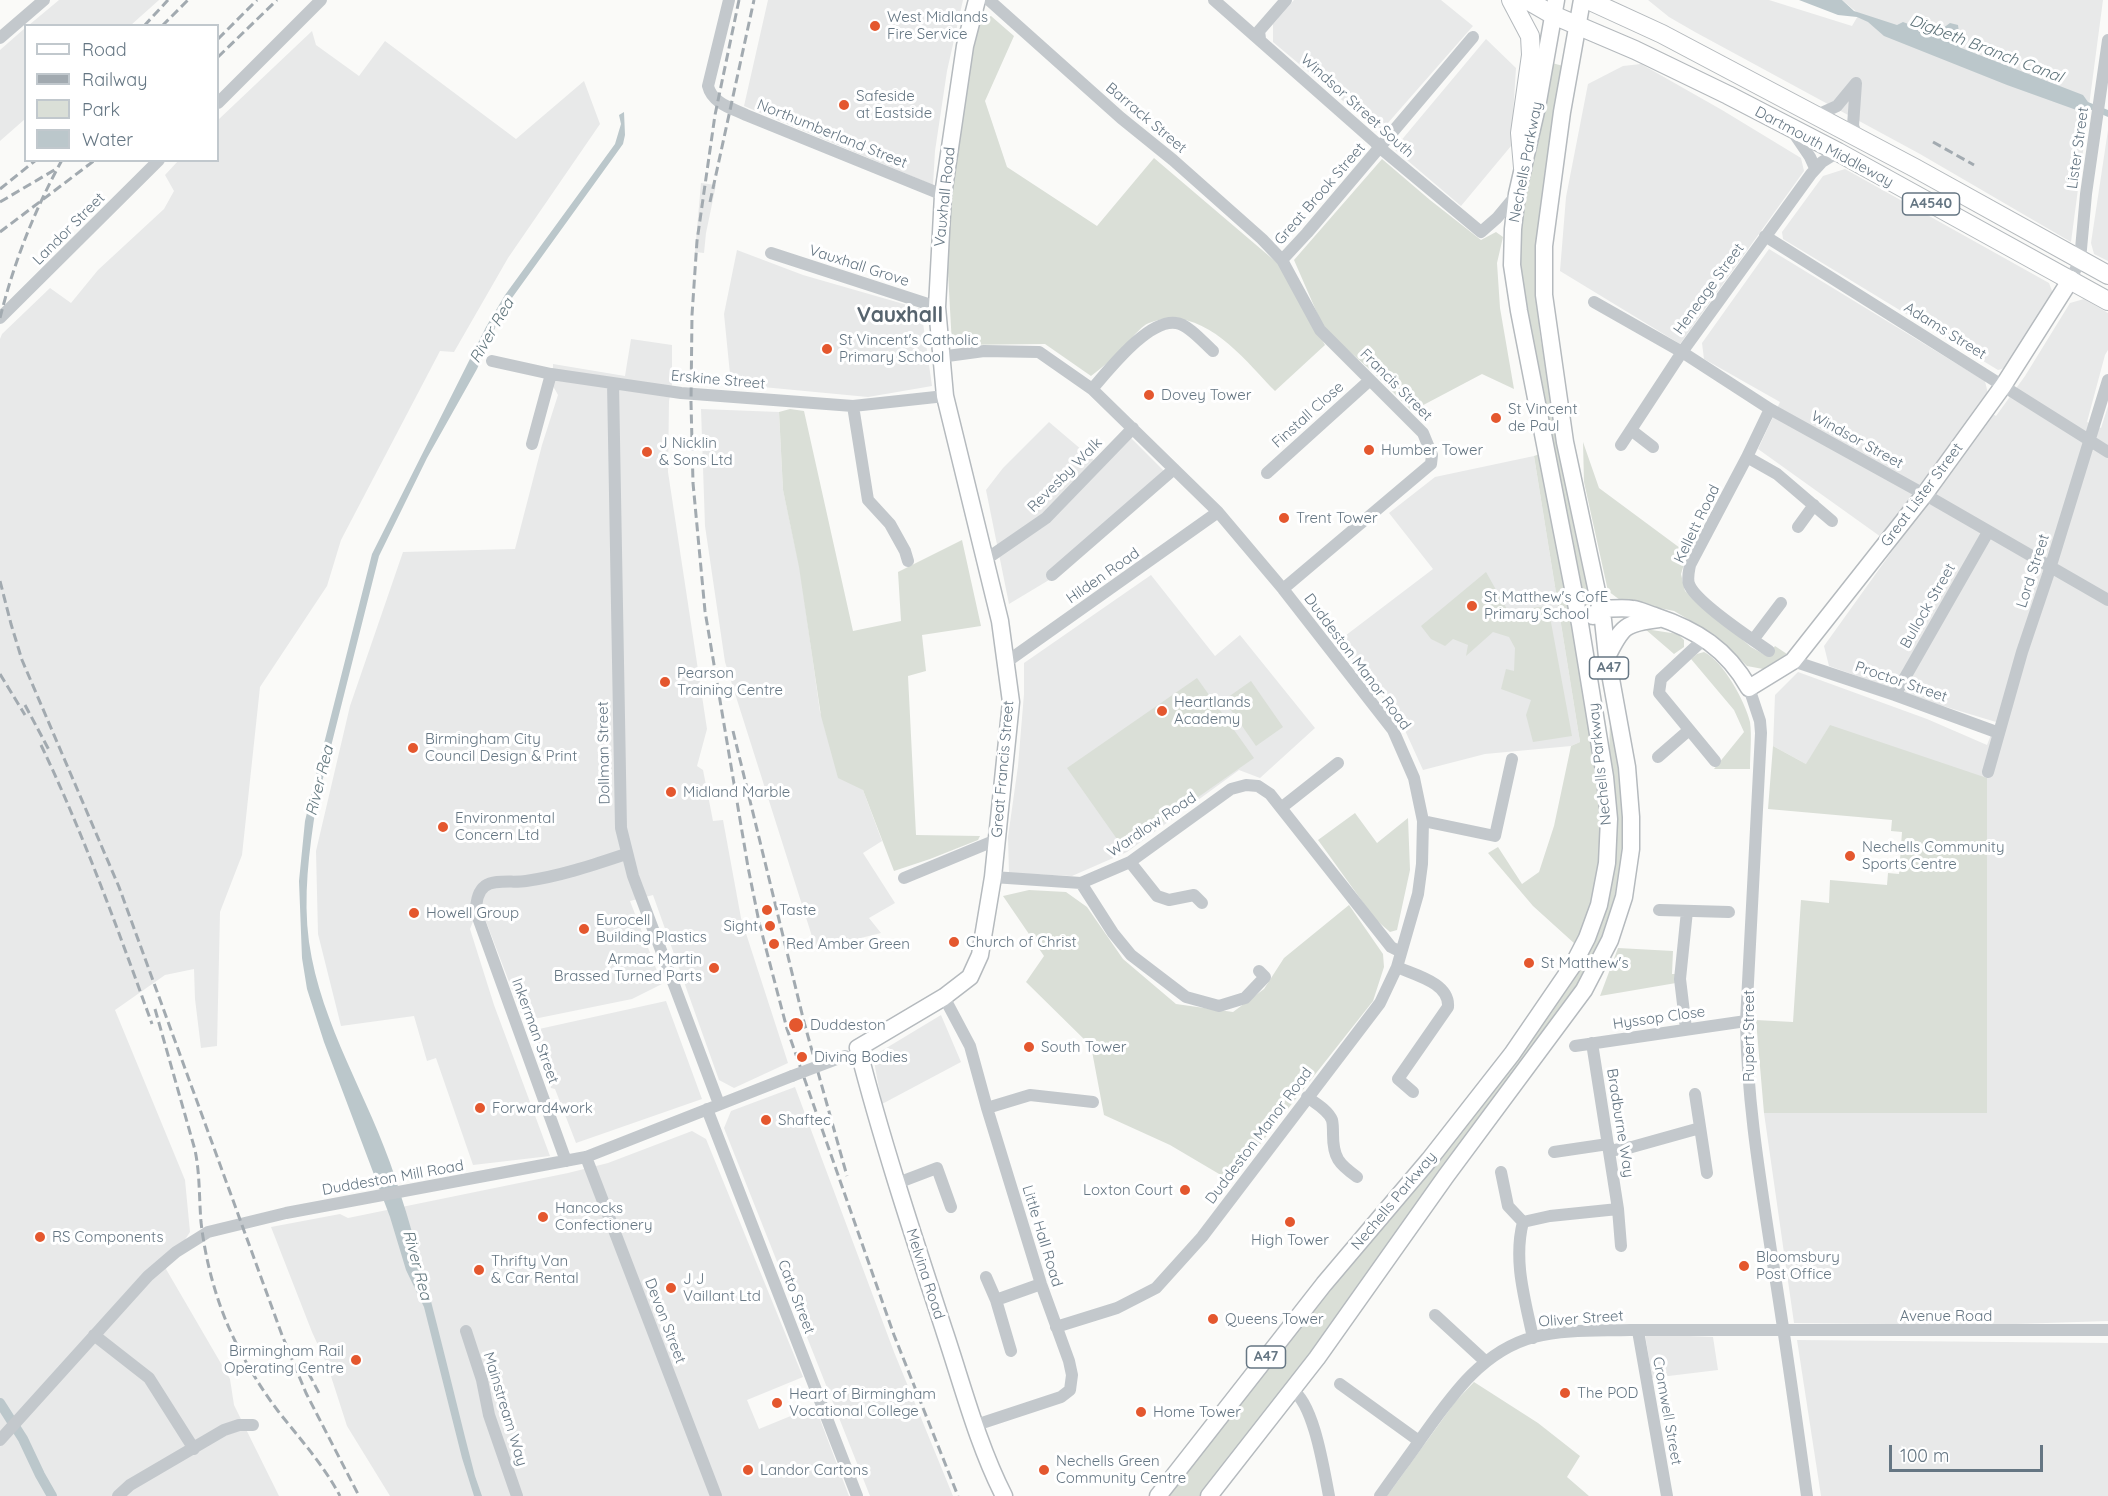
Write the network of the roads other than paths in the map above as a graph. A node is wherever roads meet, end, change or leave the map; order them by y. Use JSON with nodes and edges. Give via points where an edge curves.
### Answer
{"nodes":[{"id":1,"x":44,"y":0,"type":"edge"},
{"id":2,"x":321,"y":0,"type":"edge"},
{"id":3,"x":729,"y":0,"type":"edge"},
{"id":4,"x":977,"y":0,"type":"edge"},
{"id":5,"x":989,"y":0,"type":"edge"},
{"id":6,"x":1214,"y":0,"type":"edge"},
{"id":7,"x":1286,"y":0,"type":"edge"},
{"id":8,"x":1511,"y":0,"type":"edge"},
{"id":9,"x":1527,"y":0,"type":"edge"},
{"id":10,"x":1570,"y":9,"type":"edge"},
{"id":11,"x":0,"y":38,"type":"edge"},
{"id":12,"x":1473,"y":38,"type":"dead end"},
{"id":13,"x":1260,"y":39,"type":"junction"},
{"id":14,"x":2108,"y":40,"type":"edge"},
{"id":15,"x":219,"y":102,"type":"edge"},
{"id":16,"x":1815,"y":116,"type":"junction"},
{"id":17,"x":1791,"y":129,"type":"junction"},
{"id":18,"x":1859,"y":140,"type":"junction"},
{"id":19,"x":1379,"y":147,"type":"junction"},
{"id":20,"x":1838,"y":152,"type":"junction"},
{"id":21,"x":157,"y":162,"type":"edge"},
{"id":22,"x":1522,"y":168,"type":"junction"},
{"id":23,"x":1815,"y":168,"type":"junction"},
{"id":24,"x":1517,"y":194,"type":"junction"},
{"id":25,"x":943,"y":195,"type":"junction"},
{"id":26,"x":1765,"y":236,"type":"junction"},
{"id":27,"x":771,"y":253,"type":"dead end"},
{"id":28,"x":1282,"y":260,"type":"junction"},
{"id":29,"x":2080,"y":260,"type":"junction"},
{"id":30,"x":2108,"y":275,"type":"edge"},
{"id":31,"x":2071,"y":279,"type":"junction"},
{"id":32,"x":2108,"y":301,"type":"edge"},
{"id":33,"x":1594,"y":302,"type":"dead end"},
{"id":34,"x":937,"y":307,"type":"junction"},
{"id":35,"x":0,"y":318,"type":"edge"},
{"id":36,"x":1213,"y":351,"type":"dead end"},
{"id":37,"x":1682,"y":352,"type":"junction"},
{"id":38,"x":940,"y":357,"type":"junction"},
{"id":39,"x":492,"y":361,"type":"dead end"},
{"id":40,"x":551,"y":374,"type":"junction"},
{"id":41,"x":1370,"y":380,"type":"junction"},
{"id":42,"x":2108,"y":380,"type":"edge"},
{"id":43,"x":613,"y":383,"type":"junction"},
{"id":44,"x":2003,"y":386,"type":"junction"},
{"id":45,"x":1092,"y":389,"type":"junction"},
{"id":46,"x":945,"y":396,"type":"junction"},
{"id":47,"x":853,"y":406,"type":"junction"},
{"id":48,"x":1770,"y":409,"type":"junction"},
{"id":49,"x":1132,"y":428,"type":"junction"},
{"id":50,"x":1631,"y":430,"type":"junction"},
{"id":51,"x":2089,"y":441,"type":"junction"},
{"id":52,"x":532,"y":444,"type":"dead end"},
{"id":53,"x":1621,"y":446,"type":"dead end"},
{"id":54,"x":1653,"y":447,"type":"dead end"},
{"id":55,"x":2108,"y":452,"type":"edge"},
{"id":56,"x":1748,"y":457,"type":"junction"},
{"id":57,"x":1174,"y":469,"type":"junction"},
{"id":58,"x":1267,"y":473,"type":"dead end"},
{"id":59,"x":1924,"y":495,"type":"junction"},
{"id":60,"x":1814,"y":505,"type":"junction"},
{"id":61,"x":1218,"y":512,"type":"junction"},
{"id":62,"x":1833,"y":521,"type":"dead end"},
{"id":63,"x":1798,"y":527,"type":"dead end"},
{"id":64,"x":1988,"y":532,"type":"junction"},
{"id":65,"x":985,"y":560,"type":"junction"},
{"id":66,"x":908,"y":561,"type":"dead end"},
{"id":67,"x":2050,"y":568,"type":"junction"},
{"id":68,"x":1052,"y":575,"type":"dead end"},
{"id":69,"x":1283,"y":589,"type":"junction"},
{"id":70,"x":2108,"y":600,"type":"edge"},
{"id":71,"x":1780,"y":603,"type":"dead end"},
{"id":72,"x":1663,"y":618,"type":"junction"},
{"id":73,"x":1594,"y":619,"type":"junction"},
{"id":74,"x":1705,"y":638,"type":"junction"},
{"id":75,"x":1754,"y":640,"type":"junction"},
{"id":76,"x":1769,"y":651,"type":"dead end"},
{"id":77,"x":1607,"y":657,"type":"junction"},
{"id":78,"x":1794,"y":661,"type":"junction"},
{"id":79,"x":1005,"y":663,"type":"junction"},
{"id":80,"x":1749,"y":688,"type":"junction"},
{"id":81,"x":1895,"y":695,"type":"junction"},
{"id":82,"x":1689,"y":730,"type":"junction"},
{"id":83,"x":1999,"y":733,"type":"junction"},
{"id":84,"x":1659,"y":757,"type":"dead end"},
{"id":85,"x":1512,"y":759,"type":"dead end"},
{"id":86,"x":1715,"y":762,"type":"dead end"},
{"id":87,"x":1338,"y":763,"type":"dead end"},
{"id":88,"x":1988,"y":772,"type":"dead end"},
{"id":89,"x":1281,"y":808,"type":"junction"},
{"id":90,"x":1423,"y":821,"type":"junction"},
{"id":91,"x":996,"y":840,"type":"junction"},
{"id":92,"x":626,"y":854,"type":"junction"},
{"id":93,"x":1130,"y":862,"type":"junction"},
{"id":94,"x":993,"y":877,"type":"junction"},
{"id":95,"x":904,"y":878,"type":"dead end"},
{"id":96,"x":1081,"y":883,"type":"junction"},
{"id":97,"x":1196,"y":895,"type":"dead end"},
{"id":98,"x":1659,"y":910,"type":"dead end"},
{"id":99,"x":1687,"y":911,"type":"junction"},
{"id":100,"x":1729,"y":912,"type":"dead end"},
{"id":101,"x":1401,"y":952,"type":"junction"},
{"id":102,"x":1397,"y":967,"type":"junction"},
{"id":103,"x":1265,"y":976,"type":"dead end"},
{"id":104,"x":944,"y":997,"type":"junction"},
{"id":105,"x":1746,"y":1021,"type":"junction"},
{"id":106,"x":1686,"y":1029,"type":"junction"},
{"id":107,"x":1593,"y":1042,"type":"junction"},
{"id":108,"x":1575,"y":1046,"type":"dead end"},
{"id":109,"x":852,"y":1052,"type":"junction"},
{"id":110,"x":1413,"y":1092,"type":"dead end"},
{"id":111,"x":1695,"y":1094,"type":"dead end"},
{"id":112,"x":1307,"y":1097,"type":"junction"},
{"id":113,"x":1093,"y":1102,"type":"dead end"},
{"id":114,"x":713,"y":1106,"type":"junction"},
{"id":115,"x":987,"y":1108,"type":"junction"},
{"id":116,"x":1700,"y":1128,"type":"junction"},
{"id":117,"x":1609,"y":1147,"type":"junction"},
{"id":118,"x":1554,"y":1152,"type":"dead end"},
{"id":119,"x":586,"y":1157,"type":"junction"},
{"id":120,"x":566,"y":1161,"type":"junction"},
{"id":121,"x":1501,"y":1172,"type":"dead end"},
{"id":122,"x":1707,"y":1173,"type":"dead end"},
{"id":123,"x":1357,"y":1177,"type":"dead end"},
{"id":124,"x":896,"y":1184,"type":"junction"},
{"id":125,"x":951,"y":1207,"type":"dead end"},
{"id":126,"x":1618,"y":1209,"type":"junction"},
{"id":127,"x":1523,"y":1222,"type":"junction"},
{"id":128,"x":1621,"y":1246,"type":"dead end"},
{"id":129,"x":986,"y":1277,"type":"dead end"},
{"id":130,"x":1041,"y":1284,"type":"junction"},
{"id":131,"x":996,"y":1300,"type":"junction"},
{"id":132,"x":1435,"y":1315,"type":"dead end"},
{"id":133,"x":1056,"y":1327,"type":"junction"},
{"id":134,"x":2108,"y":1330,"type":"edge"},
{"id":135,"x":466,"y":1331,"type":"dead end"},
{"id":136,"x":1638,"y":1331,"type":"junction"},
{"id":137,"x":1784,"y":1331,"type":"junction"},
{"id":138,"x":94,"y":1335,"type":"junction"},
{"id":139,"x":1533,"y":1338,"type":"junction"},
{"id":140,"x":1011,"y":1351,"type":"dead end"},
{"id":141,"x":1486,"y":1362,"type":"junction"},
{"id":142,"x":1340,"y":1384,"type":"dead end"},
{"id":143,"x":1292,"y":1390,"type":"junction"},
{"id":144,"x":253,"y":1425,"type":"dead end"},
{"id":145,"x":976,"y":1425,"type":"junction"},
{"id":146,"x":4,"y":1436,"type":"edge"},
{"id":147,"x":1419,"y":1441,"type":"junction"},
{"id":148,"x":194,"y":1449,"type":"junction"},
{"id":149,"x":118,"y":1496,"type":"edge"},
{"id":150,"x":517,"y":1496,"type":"edge"},
{"id":151,"x":716,"y":1496,"type":"edge"},
{"id":152,"x":857,"y":1496,"type":"edge"},
{"id":153,"x":1004,"y":1496,"type":"edge"},
{"id":154,"x":1158,"y":1496,"type":"edge"},
{"id":155,"x":1209,"y":1496,"type":"edge"},
{"id":156,"x":1329,"y":1496,"type":"edge"},
{"id":157,"x":1380,"y":1496,"type":"edge"},
{"id":158,"x":1667,"y":1496,"type":"edge"},
{"id":159,"x":1808,"y":1496,"type":"edge"}],
"edges":[{"from":1,"to":11,"type":"street"},
{"from":2,"to":15,"type":"street"},
{"from":3,"to":25,"type":"street","name":"Northumberland Street","via":[[708,86],[712,97]]},
{"from":4,"to":25,"type":"main road","name":"Vauxhall Road","via":[[965,46]]},
{"from":5,"to":28,"type":"street","name":"Barrack Street"},
{"from":6,"to":13,"type":"street","name":"Windsor Street South"},
{"from":7,"to":13,"type":"street","via":[[1259,31]]},
{"from":8,"to":22,"type":"highway","via":[[1530,36],[1531,63],[1520,133]]},
{"from":9,"to":10,"type":"highway","number":"A4540"},
{"from":10,"to":16,"type":"highway","name":"Dartmouth Middleway","number":"A4540","via":[[1662,34]]},
{"from":10,"to":17,"type":"highway","name":"Dartmouth Middleway","number":"A4540"},
{"from":10,"to":22,"type":"main road","name":"Nechells Parkway","number":"A47"},
{"from":10,"to":73,"type":"main road","name":"Nechells Parkway","number":"A47","via":[[1543,273]]},
{"from":12,"to":19,"type":"street","name":"Great Brook Street"},
{"from":13,"to":19,"type":"street","name":"Windsor Street South"},
{"from":14,"to":29,"type":"street","name":"Lister Street"},
{"from":16,"to":18,"type":"highway","name":"Dartmouth Middleway","number":"A4540"},
{"from":16,"to":18,"type":"street","via":[[1837,106],[1856,83],[1853,126]]},
{"from":17,"to":20,"type":"highway","name":"Dartmouth Middleway","number":"A4540"},
{"from":17,"to":23,"type":"street"},
{"from":18,"to":29,"type":"highway","name":"Dartmouth Middleway","number":"A4540"},
{"from":19,"to":24,"type":"street","name":"Windsor Street South","via":[[1480,232]]},
{"from":19,"to":28,"type":"street","name":"Great Brook Street"},
{"from":20,"to":23,"type":"street","name":"Heneage Street"},
{"from":20,"to":31,"type":"highway","name":"Dartmouth Middleway","number":"A4540"},
{"from":21,"to":35,"type":"street","name":"Landor Street"},
{"from":22,"to":24,"type":"main road","name":"Nechells Parkway","number":"A47"},
{"from":23,"to":26,"type":"street","name":"Heneage Street"},
{"from":24,"to":73,"type":"main road","name":"Nechells Parkway","number":"A47","via":[[1513,276]]},
{"from":25,"to":34,"type":"main road","name":"Vauxhall Road"},
{"from":26,"to":37,"type":"street","name":"Heneage Street"},
{"from":26,"to":44,"type":"street","name":"Adams Street"},
{"from":27,"to":34,"type":"street","name":"Vauxhall Grove"},
{"from":28,"to":41,"type":"street","name":"Francis Street","via":[[1320,330]]},
{"from":29,"to":30,"type":"highway","name":"Dartmouth Middleway","number":"A4540"},
{"from":29,"to":31,"type":"street"},
{"from":31,"to":32,"type":"highway","name":"Dartmouth Middleway","number":"A4540"},
{"from":31,"to":44,"type":"main road","name":"Great Lister Street"},
{"from":33,"to":37,"type":"street","name":"Windsor Street"},
{"from":34,"to":38,"type":"main road","name":"Vauxhall Road"},
{"from":36,"to":45,"type":"street","via":[[1176,322],[1159,325]]},
{"from":37,"to":48,"type":"street","name":"Windsor Street"},
{"from":37,"to":50,"type":"street","name":"Heneage Street"},
{"from":38,"to":45,"type":"street","name":"Duddeston Manor Road","via":[[984,351],[1039,352]]},
{"from":38,"to":46,"type":"main road","name":"Vauxhall Road"},
{"from":39,"to":40,"type":"street","name":"Erskine Street"},
{"from":40,"to":43,"type":"street","name":"Erskine Street"},
{"from":40,"to":52,"type":"street"},
{"from":41,"to":58,"type":"street","name":"Finstall Close"},
{"from":41,"to":69,"type":"street","name":"Francis Street","via":[[1424,433],[1431,464]]},
{"from":42,"to":51,"type":"street","name":"Lord Street"},
{"from":43,"to":47,"type":"street","name":"Erskine Street","via":[[681,393]]},
{"from":43,"to":92,"type":"street","name":"Dollman Street","via":[[621,828]]},
{"from":44,"to":51,"type":"street","name":"Adams Street"},
{"from":44,"to":59,"type":"main road","name":"Great Lister Street"},
{"from":45,"to":49,"type":"street","name":"Duddeston Manor Road"},
{"from":46,"to":47,"type":"street","name":"Erskine Street"},
{"from":46,"to":65,"type":"main road","name":"Great Francis Street"},
{"from":47,"to":66,"type":"street","via":[[868,500],[890,524]]},
{"from":48,"to":56,"type":"street","name":"Kellett Road"},
{"from":48,"to":59,"type":"street","name":"Windsor Street"},
{"from":49,"to":57,"type":"street","name":"Duddeston Manor Road"},
{"from":49,"to":65,"type":"street","name":"Revesby Walk","via":[[1046,518]]},
{"from":50,"to":53,"type":"street","name":"Heneage Street"},
{"from":50,"to":54,"type":"street"},
{"from":51,"to":55,"type":"street","name":"Adams Street"},
{"from":51,"to":67,"type":"street","name":"Lord Street"},
{"from":56,"to":60,"type":"street","via":[[1777,474]]},
{"from":56,"to":75,"type":"street","name":"Kellett Road","via":[[1690,565],[1688,580],[1695,592],[1732,626]]},
{"from":57,"to":61,"type":"street","name":"Duddeston Manor Road"},
{"from":57,"to":68,"type":"street"},
{"from":59,"to":64,"type":"street","name":"Windsor Street"},
{"from":59,"to":78,"type":"main road","name":"Great Lister Street"},
{"from":60,"to":62,"type":"street"},
{"from":60,"to":63,"type":"street"},
{"from":61,"to":69,"type":"street","name":"Duddeston Manor Road"},
{"from":61,"to":79,"type":"street","name":"Hilden Road"},
{"from":64,"to":67,"type":"street","name":"Windsor Street"},
{"from":64,"to":81,"type":"street","name":"Bullock Street"},
{"from":65,"to":79,"type":"main road","name":"Great Francis Street","via":[[1000,621]]},
{"from":67,"to":70,"type":"street","name":"Windsor Street"},
{"from":67,"to":83,"type":"street","name":"Lord Street"},
{"from":69,"to":90,"type":"street","name":"Duddeston Manor Road","via":[[1393,730],[1414,778]]},
{"from":71,"to":75,"type":"street"},
{"from":72,"to":73,"type":"main road","name":"Rupert Street","via":[[1634,609]]},
{"from":72,"to":74,"type":"main road","name":"Rupert Street"},
{"from":72,"to":77,"type":"main road","via":[[1637,622],[1622,630]]},
{"from":73,"to":77,"type":"main road","name":"Nechells Parkway","number":"A47"},
{"from":73,"to":154,"type":"main road","name":"Nechells Parkway","number":"A47","via":[[1604,692],[1609,819],[1607,863],[1599,905],[1583,947],[1512,1054],[1429,1160],[1316,1293]]},
{"from":74,"to":80,"type":"main road","name":"Rupert Street"},
{"from":74,"to":82,"type":"street","via":[[1659,685],[1659,693]]},
{"from":75,"to":76,"type":"street"},
{"from":77,"to":143,"type":"main road","name":"Nechells Parkway","number":"A47","via":[[1627,767],[1631,817],[1627,879],[1610,940],[1584,990]]},
{"from":78,"to":80,"type":"main road","name":"Great Lister Street"},
{"from":78,"to":81,"type":"street","name":"Proctor Street"},
{"from":79,"to":91,"type":"main road","name":"Great Francis Street","via":[[1011,702]]},
{"from":80,"to":105,"type":"street","name":"Rupert Street","via":[[1761,734]]},
{"from":81,"to":83,"type":"street","name":"Proctor Street"},
{"from":82,"to":84,"type":"street"},
{"from":82,"to":86,"type":"street"},
{"from":83,"to":88,"type":"street","name":"Lord Street"},
{"from":85,"to":90,"type":"street","via":[[1495,836]]},
{"from":87,"to":89,"type":"street","via":[[1332,776]]},
{"from":89,"to":93,"type":"street","name":"Wardlow Road","via":[[1258,786],[1231,789]]},
{"from":89,"to":101,"type":"street","name":"Wardlow Road","via":[[1391,947]]},
{"from":90,"to":101,"type":"street","name":"Duddeston Manor Road","via":[[1418,892]]},
{"from":91,"to":94,"type":"main road","name":"Great Francis Street"},
{"from":91,"to":95,"type":"street"},
{"from":92,"to":114,"type":"street","name":"Dollman Street"},
{"from":92,"to":120,"type":"street","name":"Inkerman Street","via":[[558,876],[491,883],[482,887],[477,898],[476,912]]},
{"from":93,"to":96,"type":"street","name":"Wardlow Road"},
{"from":93,"to":97,"type":"street","via":[[1157,896],[1169,900]]},
{"from":94,"to":96,"type":"street","name":"Wardlow Road"},
{"from":94,"to":104,"type":"main road","name":"Great Francis Street","via":[[977,964],[970,977]]},
{"from":96,"to":103,"type":"street","via":[[1131,955],[1186,997],[1219,1006],[1245,998]]},
{"from":98,"to":99,"type":"street"},
{"from":99,"to":100,"type":"street"},
{"from":99,"to":106,"type":"street","via":[[1680,979]]},
{"from":101,"to":102,"type":"street","name":"Duddeston Manor Road"},
{"from":102,"to":110,"type":"street","via":[[1440,987],[1449,1001],[1395,1076]]},
{"from":102,"to":112,"type":"street","name":"Duddeston Manor Road","via":[[1380,1003]]},
{"from":104,"to":109,"type":"main road","name":"Great Francis Street"},
{"from":104,"to":115,"type":"street","name":"Little Hall Road","via":[[970,1046]]},
{"from":105,"to":106,"type":"street","name":"Hyssop Close"},
{"from":105,"to":137,"type":"street","name":"Rupert Street","via":[[1746,1065],[1754,1135]]},
{"from":106,"to":107,"type":"street","name":"Hyssop Close"},
{"from":107,"to":108,"type":"street","name":"Hyssop Close"},
{"from":107,"to":117,"type":"street","name":"Bradburne Way"},
{"from":109,"to":114,"type":"street","name":"Duddeston Mill Road","bridge":true},
{"from":109,"to":124,"type":"main road","name":"Melvina Road"},
{"from":111,"to":116,"type":"street"},
{"from":112,"to":123,"type":"street","via":[[1333,1121],[1337,1169]]},
{"from":112,"to":133,"type":"street","name":"Duddeston Manor Road","via":[[1202,1237],[1156,1288],[1117,1308]]},
{"from":113,"to":115,"type":"street","via":[[1030,1095]]},
{"from":114,"to":119,"type":"street","name":"Duddeston Mill Road"},
{"from":114,"to":152,"type":"street","name":"Cato Street"},
{"from":115,"to":130,"type":"street","name":"Little Hall Road"},
{"from":116,"to":117,"type":"street","via":[[1632,1147]]},
{"from":116,"to":122,"type":"street"},
{"from":117,"to":118,"type":"street"},
{"from":117,"to":126,"type":"street","name":"Bradburne Way"},
{"from":119,"to":120,"type":"street","name":"Duddeston Mill Road"},
{"from":119,"to":151,"type":"street","name":"Devon Street"},
{"from":120,"to":138,"type":"street","name":"Duddeston Mill Road","via":[[286,1213],[208,1232],[148,1276]]},
{"from":121,"to":127,"type":"street","via":[[1508,1206]]},
{"from":124,"to":125,"type":"street","via":[[937,1168]]},
{"from":124,"to":145,"type":"main road","name":"Melvina Road"},
{"from":126,"to":127,"type":"street"},
{"from":126,"to":128,"type":"street","name":"Bradburne Way"},
{"from":127,"to":139,"type":"street","via":[[1518,1264]]},
{"from":129,"to":131,"type":"street"},
{"from":130,"to":131,"type":"street"},
{"from":130,"to":133,"type":"street","name":"Little Hall Road"},
{"from":131,"to":140,"type":"street"},
{"from":132,"to":141,"type":"street"},
{"from":133,"to":145,"type":"street","name":"Little Hall Road","via":[[1069,1361],[1070,1390],[1061,1397]]},
{"from":134,"to":137,"type":"street","name":"Avenue Road"},
{"from":135,"to":150,"type":"street","name":"Mainstream Way"},
{"from":136,"to":137,"type":"street","name":"Oliver Street"},
{"from":136,"to":139,"type":"street","name":"Oliver Street","via":[[1558,1333]]},
{"from":136,"to":158,"type":"street","name":"Cromwell Street"},
{"from":137,"to":159,"type":"street","name":"Rupert Street"},
{"from":138,"to":146,"type":"street","name":"Duddeston Mill Road"},
{"from":138,"to":148,"type":"street","via":[[149,1378]]},
{"from":139,"to":141,"type":"street","name":"Oliver Street"},
{"from":141,"to":147,"type":"street","name":"Oliver Street","via":[[1450,1398]]},
{"from":142,"to":147,"type":"street"},
{"from":143,"to":155,"type":"main road","name":"Nechells Parkway","number":"A47"},
{"from":143,"to":156,"type":"street","via":[[1306,1408],[1316,1436]]},
{"from":144,"to":148,"type":"street","via":[[224,1430]]},
{"from":145,"to":153,"type":"main road","name":"Melvina Road"},
{"from":147,"to":157,"type":"street","name":"Oliver Street"},
{"from":148,"to":149,"type":"street","via":[[130,1485]]}]}
